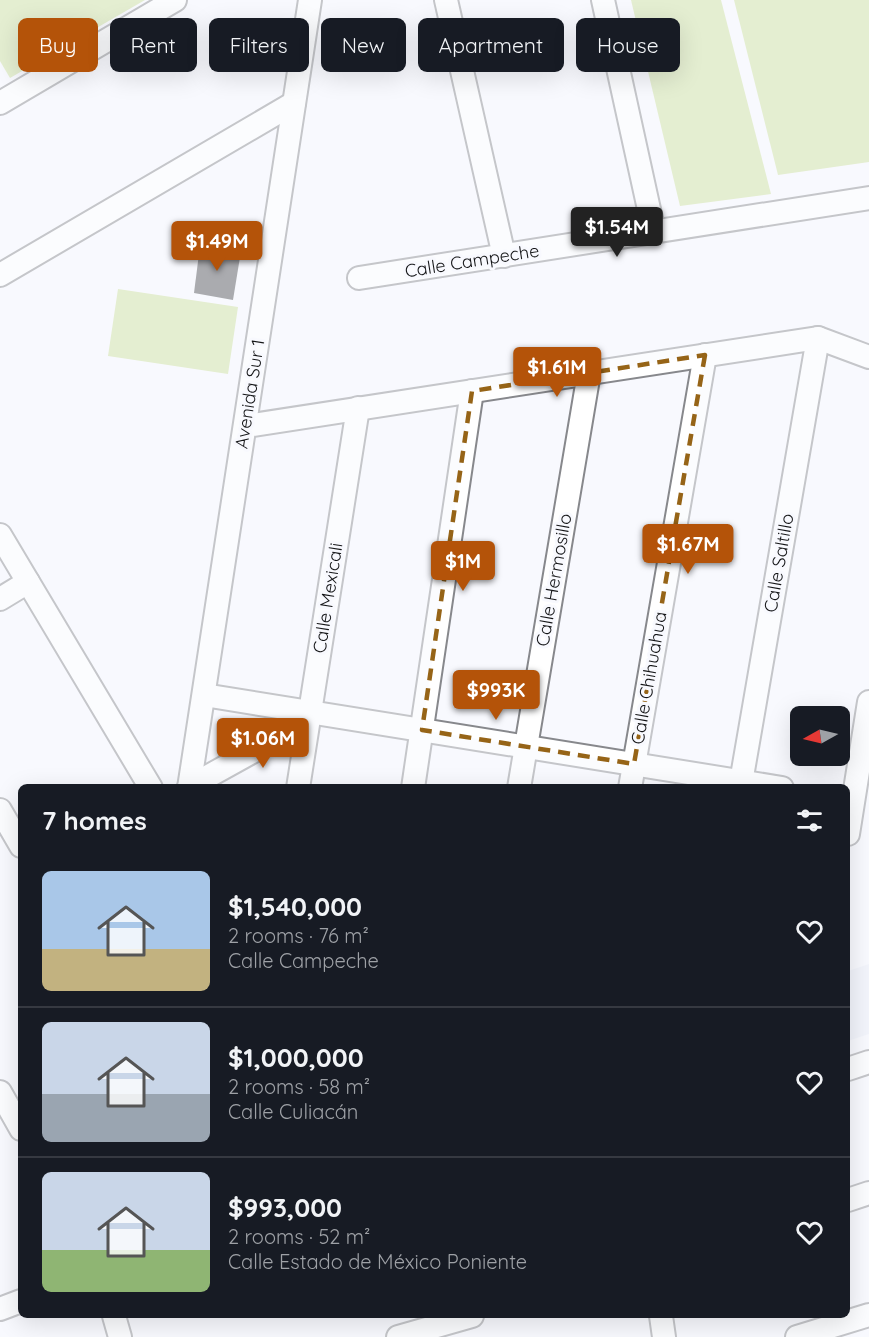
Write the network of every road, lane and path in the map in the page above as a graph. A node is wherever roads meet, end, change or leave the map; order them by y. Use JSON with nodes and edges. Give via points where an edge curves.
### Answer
{"nodes":[{"id":1,"x":175,"y":0,"type":"edge"},
{"id":2,"x":446,"y":0,"type":"edge"},
{"id":3,"x":603,"y":0,"type":"edge"},
{"id":4,"x":305,"y":4,"type":"edge"},
{"id":5,"x":3,"y":95,"type":"edge"},
{"id":6,"x":294,"y":103,"type":"junction"},
{"id":7,"x":869,"y":198,"type":"edge"},
{"id":8,"x":654,"y":232,"type":"junction"},
{"id":9,"x":504,"y":256,"type":"junction"},
{"id":10,"x":0,"y":275,"type":"edge"},
{"id":11,"x":359,"y":278,"type":"dead end"},
{"id":12,"x":818,"y":338,"type":"junction"},
{"id":13,"x":705,"y":355,"type":"junction"},
{"id":14,"x":869,"y":357,"type":"edge"},
{"id":15,"x":589,"y":373,"type":"junction"},
{"id":16,"x":472,"y":391,"type":"junction"},
{"id":17,"x":358,"y":408,"type":"junction"},
{"id":18,"x":246,"y":426,"type":"junction"},
{"id":19,"x":0,"y":535,"type":"edge"},
{"id":20,"x":28,"y":582,"type":"junction"},
{"id":21,"x":0,"y":599,"type":"edge"},
{"id":22,"x":204,"y":694,"type":"junction"},
{"id":23,"x":869,"y":702,"type":"edge"},
{"id":24,"x":310,"y":711,"type":"junction"},
{"id":25,"x":422,"y":730,"type":"junction"},
{"id":26,"x":526,"y":746,"type":"junction"},
{"id":27,"x":634,"y":764,"type":"junction"},
{"id":28,"x":149,"y":784,"type":"edge"},
{"id":29,"x":190,"y":784,"type":"edge"},
{"id":30,"x":196,"y":784,"type":"edge"},
{"id":31,"x":299,"y":784,"type":"edge"},
{"id":32,"x":413,"y":784,"type":"edge"},
{"id":33,"x":520,"y":784,"type":"edge"},
{"id":34,"x":631,"y":784,"type":"edge"},
{"id":35,"x":741,"y":784,"type":"edge"},
{"id":36,"x":857,"y":799,"type":"edge"},
{"id":37,"x":0,"y":810,"type":"edge"},
{"id":38,"x":850,"y":826,"type":"edge"},
{"id":39,"x":18,"y":841,"type":"edge"},
{"id":40,"x":869,"y":1062,"type":"edge"},
{"id":41,"x":850,"y":1068,"type":"edge"},
{"id":42,"x":0,"y":1092,"type":"edge"},
{"id":43,"x":18,"y":1124,"type":"edge"},
{"id":44,"x":869,"y":1193,"type":"edge"},
{"id":45,"x":850,"y":1199,"type":"edge"},
{"id":46,"x":18,"y":1302,"type":"edge"},
{"id":47,"x":0,"y":1309,"type":"edge"},
{"id":48,"x":869,"y":1315,"type":"edge"},
{"id":49,"x":115,"y":1318,"type":"edge"},
{"id":50,"x":464,"y":1318,"type":"edge"},
{"id":51,"x":662,"y":1318,"type":"edge"},
{"id":52,"x":120,"y":1337,"type":"edge"},
{"id":53,"x":398,"y":1337,"type":"edge"},
{"id":54,"x":663,"y":1337,"type":"edge"},
{"id":55,"x":797,"y":1337,"type":"edge"}],
"edges":[{"from":1,"to":5,"type":"street"},
{"from":2,"to":9,"type":"street"},
{"from":3,"to":8,"type":"street"},
{"from":4,"to":6,"type":"street","name":"Avenida Sur 1"},
{"from":6,"to":10,"type":"street"},
{"from":6,"to":18,"type":"street","name":"Avenida Sur 1"},
{"from":7,"to":8,"type":"street","name":"Calle Campeche"},
{"from":8,"to":9,"type":"street","name":"Calle Campeche"},
{"from":9,"to":11,"type":"street","name":"Calle Campeche"},
{"from":12,"to":13,"type":"street"},
{"from":12,"to":14,"type":"street"},
{"from":12,"to":35,"type":"street","name":"Calle Saltillo"},
{"from":13,"to":15,"type":"street"},
{"from":13,"to":27,"type":"street","name":"Calle Chihuahua"},
{"from":15,"to":16,"type":"street"},
{"from":15,"to":26,"type":"street","name":"Calle Hermosillo"},
{"from":16,"to":17,"type":"street"},
{"from":16,"to":25,"type":"street"},
{"from":17,"to":18,"type":"street"},
{"from":17,"to":24,"type":"street","name":"Calle Mexicali"},
{"from":18,"to":22,"type":"street","name":"Avenida Sur 1"},
{"from":19,"to":20,"type":"street"},
{"from":20,"to":21,"type":"street"},
{"from":20,"to":28,"type":"street"},
{"from":22,"to":24,"type":"street"},
{"from":22,"to":29,"type":"street","name":"Avenida Sur 1"},
{"from":23,"to":36,"type":"street"},
{"from":24,"to":25,"type":"street"},
{"from":24,"to":30,"type":"street","via":[[288,732]]},
{"from":24,"to":31,"type":"street","name":"Calle Mexicali"},
{"from":25,"to":26,"type":"street"},
{"from":25,"to":32,"type":"street"},
{"from":26,"to":27,"type":"street"},
{"from":26,"to":33,"type":"street","name":"Calle Hermosillo"},
{"from":27,"to":34,"type":"street","name":"Calle Chihuahua"},
{"from":27,"to":35,"type":"street"},
{"from":36,"to":38,"type":"street"},
{"from":37,"to":39,"type":"street"},
{"from":40,"to":41,"type":"street"},
{"from":42,"to":43,"type":"street"},
{"from":44,"to":45,"type":"street"},
{"from":46,"to":47,"type":"street"},
{"from":48,"to":55,"type":"street"},
{"from":49,"to":52,"type":"street"},
{"from":50,"to":53,"type":"street"},
{"from":51,"to":54,"type":"street"}]}
